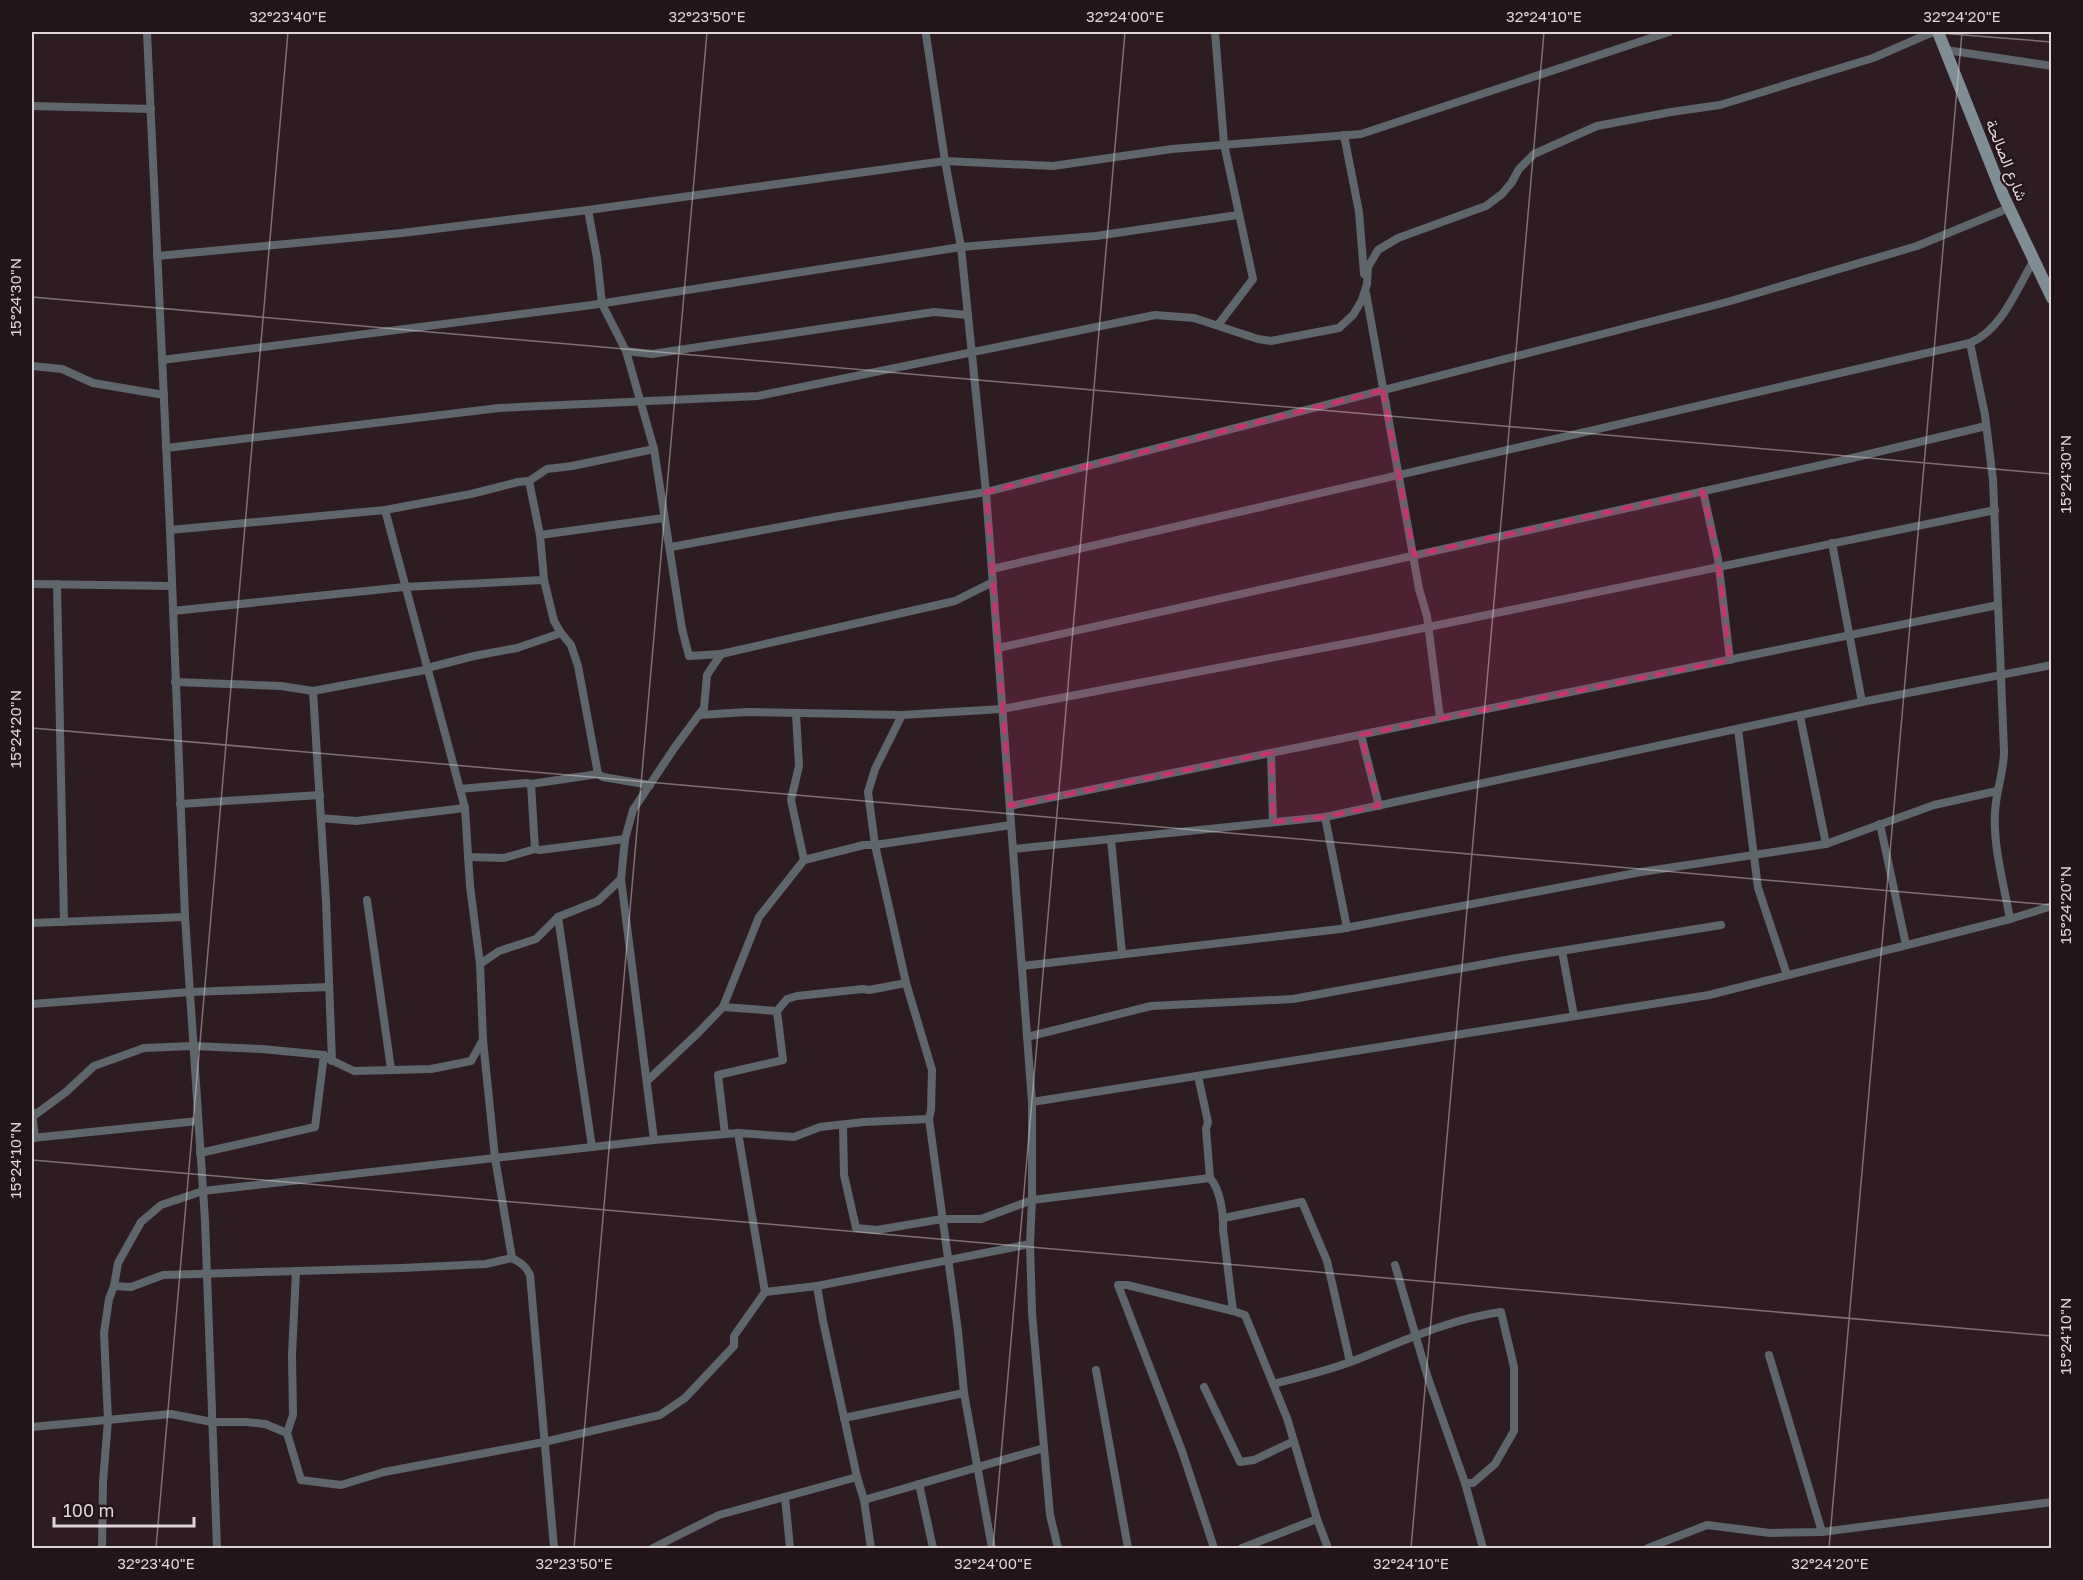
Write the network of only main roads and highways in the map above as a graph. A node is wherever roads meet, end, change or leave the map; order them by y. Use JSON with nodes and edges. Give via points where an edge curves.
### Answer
{"nodes":[{"id":1,"x":1938,"y":32,"type":"edge"},
{"id":2,"x":2052,"y":298,"type":"edge"}],
"edges":[{"from":1,"to":2,"type":"main road","name":"شارع الصالحة","via":[[2009,207]]}]}
